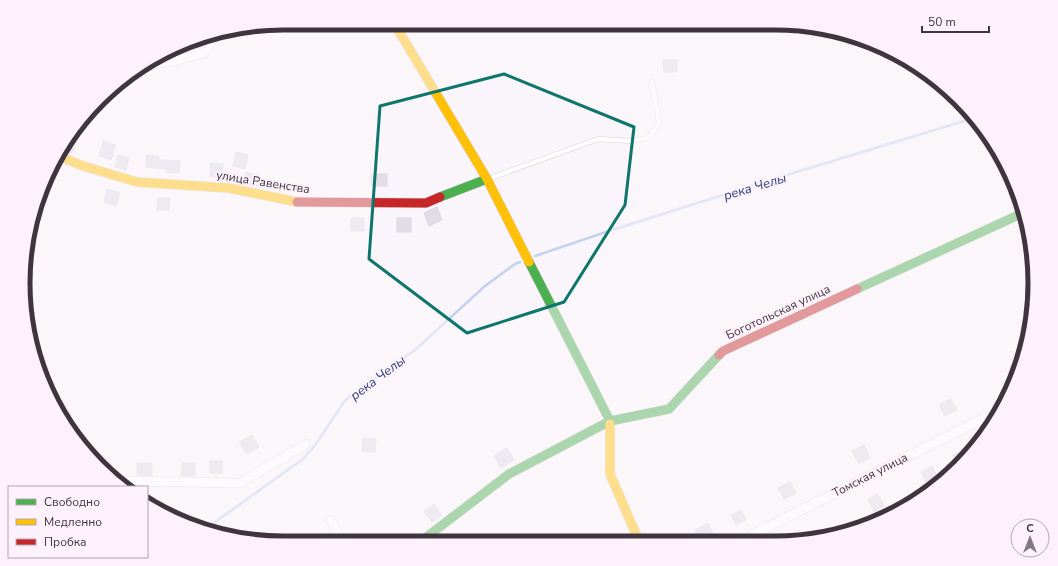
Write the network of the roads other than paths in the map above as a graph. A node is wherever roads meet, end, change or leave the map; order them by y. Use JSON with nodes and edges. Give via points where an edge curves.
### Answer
{"nodes":[{"id":1,"x":398,"y":30,"type":"edge"},
{"id":2,"x":212,"y":40,"type":"edge"},
{"id":3,"x":157,"y":64,"type":"edge"},
{"id":4,"x":652,"y":82,"type":"dead end"},
{"id":5,"x":63,"y":158,"type":"edge"},
{"id":6,"x":488,"y":179,"type":"junction"},
{"id":7,"x":1018,"y":215,"type":"edge"},
{"id":8,"x":991,"y":414,"type":"edge"},
{"id":9,"x":610,"y":421,"type":"junction"},
{"id":10,"x":306,"y":444,"type":"dead end"},
{"id":11,"x":126,"y":481,"type":"edge"},
{"id":12,"x":331,"y":520,"type":"dead end"},
{"id":13,"x":339,"y":536,"type":"edge"},
{"id":14,"x":428,"y":536,"type":"edge"},
{"id":15,"x":637,"y":536,"type":"edge"},
{"id":16,"x":750,"y":536,"type":"edge"}],
"edges":[{"from":1,"to":6,"type":"street"},
{"from":2,"to":3,"type":"street","via":[[203,53]]},
{"from":4,"to":6,"type":"lane","via":[[659,122],[649,138],[630,141],[598,139]]},
{"from":5,"to":6,"type":"street","name":"улица Равенства","via":[[138,182],[229,188],[299,202],[426,203]]},
{"from":6,"to":9,"type":"street"},
{"from":7,"to":9,"type":"street","name":"Боготольская улица","via":[[723,351],[669,409]]},
{"from":8,"to":16,"type":"street","name":"Томская улица"},
{"from":9,"to":14,"type":"street","name":"Боготольская улица","via":[[509,474]]},
{"from":9,"to":15,"type":"street","via":[[610,474]]},
{"from":10,"to":11,"type":"street","via":[[240,483]]},
{"from":12,"to":13,"type":"street"}]}
